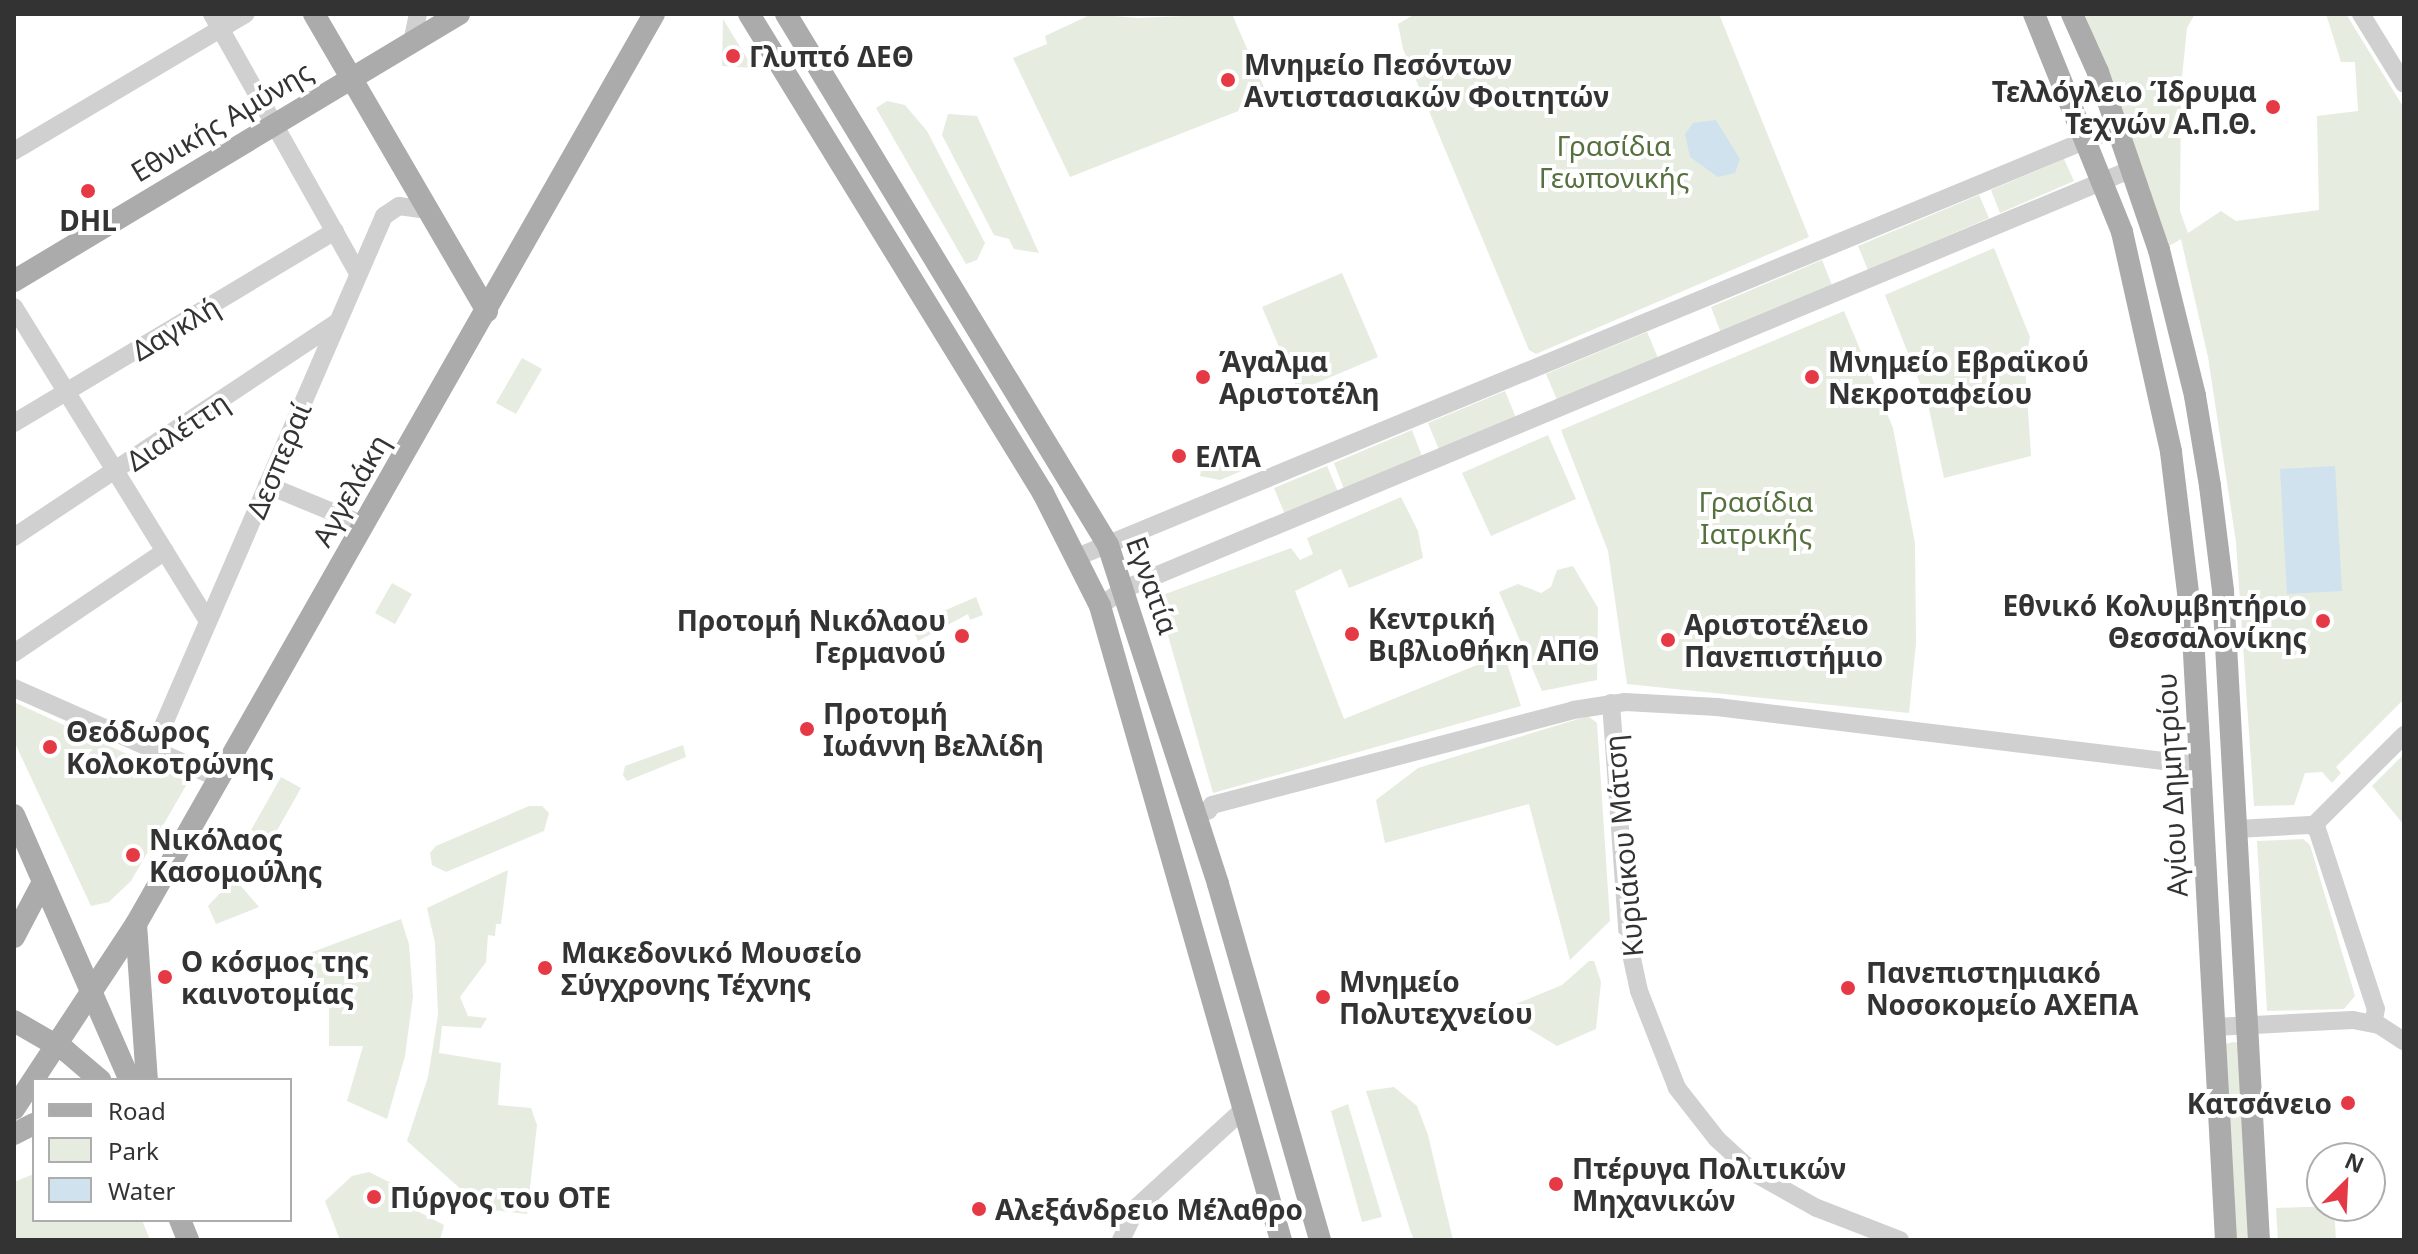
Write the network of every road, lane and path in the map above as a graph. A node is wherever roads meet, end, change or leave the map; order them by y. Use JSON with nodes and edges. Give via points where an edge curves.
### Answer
{"nodes":[{"id":1,"x":246,"y":14,"type":"edge"},
{"id":2,"x":314,"y":14,"type":"edge"},
{"id":3,"x":418,"y":14,"type":"edge"},
{"id":4,"x":459,"y":14,"type":"edge"},
{"id":5,"x":749,"y":14,"type":"edge"},
{"id":6,"x":786,"y":14,"type":"edge"},
{"id":7,"x":2034,"y":14,"type":"edge"},
{"id":8,"x":2072,"y":14,"type":"edge"},
{"id":9,"x":2361,"y":14,"type":"edge"},
{"id":10,"x":650,"y":18,"type":"edge"},
{"id":11,"x":216,"y":22,"type":"edge"},
{"id":12,"x":412,"y":42,"type":"junction"},
{"id":13,"x":351,"y":78,"type":"junction"},
{"id":14,"x":2404,"y":84,"type":"edge"},
{"id":15,"x":274,"y":124,"type":"junction"},
{"id":16,"x":2118,"y":127,"type":"junction"},
{"id":17,"x":2088,"y":139,"type":"junction"},
{"id":18,"x":14,"y":151,"type":"edge"},
{"id":19,"x":2132,"y":169,"type":"junction"},
{"id":20,"x":2104,"y":181,"type":"junction"},
{"id":21,"x":428,"y":210,"type":"junction"},
{"id":22,"x":335,"y":231,"type":"junction"},
{"id":23,"x":358,"y":273,"type":"junction"},
{"id":24,"x":14,"y":281,"type":"edge"},
{"id":25,"x":14,"y":307,"type":"edge"},
{"id":26,"x":487,"y":311,"type":"junction"},
{"id":27,"x":337,"y":322,"type":"junction"},
{"id":28,"x":66,"y":394,"type":"junction"},
{"id":29,"x":14,"y":423,"type":"edge"},
{"id":30,"x":115,"y":473,"type":"junction"},
{"id":31,"x":267,"y":485,"type":"junction"},
{"id":32,"x":364,"y":525,"type":"junction"},
{"id":33,"x":14,"y":537,"type":"edge"},
{"id":34,"x":1108,"y":545,"type":"junction"},
{"id":35,"x":165,"y":551,"type":"junction"},
{"id":36,"x":1077,"y":557,"type":"junction"},
{"id":37,"x":1124,"y":589,"type":"junction"},
{"id":38,"x":1100,"y":606,"type":"junction"},
{"id":39,"x":208,"y":621,"type":"junction"},
{"id":40,"x":14,"y":653,"type":"edge"},
{"id":41,"x":14,"y":688,"type":"edge"},
{"id":42,"x":1611,"y":703,"type":"junction"},
{"id":43,"x":2404,"y":735,"type":"edge"},
{"id":44,"x":153,"y":749,"type":"junction"},
{"id":45,"x":2197,"y":765,"type":"junction"},
{"id":46,"x":220,"y":779,"type":"junction"},
{"id":47,"x":1202,"y":812,"type":"junction"},
{"id":48,"x":14,"y":815,"type":"edge"},
{"id":49,"x":2313,"y":826,"type":"junction"},
{"id":50,"x":2237,"y":829,"type":"junction"},
{"id":51,"x":43,"y":882,"type":"junction"},
{"id":52,"x":136,"y":924,"type":"junction"},
{"id":53,"x":14,"y":937,"type":"edge"},
{"id":54,"x":90,"y":991,"type":"junction"},
{"id":55,"x":14,"y":1021,"type":"edge"},
{"id":56,"x":2373,"y":1023,"type":"junction"},
{"id":57,"x":2248,"y":1025,"type":"junction"},
{"id":58,"x":2214,"y":1027,"type":"junction"},
{"id":59,"x":2404,"y":1041,"type":"edge"},
{"id":60,"x":54,"y":1043,"type":"junction"},
{"id":61,"x":33,"y":1078,"type":"edge"},
{"id":62,"x":98,"y":1078,"type":"edge"},
{"id":63,"x":129,"y":1078,"type":"edge"},
{"id":64,"x":147,"y":1078,"type":"edge"},
{"id":65,"x":32,"y":1079,"type":"edge"},
{"id":66,"x":14,"y":1109,"type":"edge"},
{"id":67,"x":1243,"y":1110,"type":"junction"},
{"id":68,"x":32,"y":1125,"type":"edge"},
{"id":69,"x":14,"y":1134,"type":"edge"},
{"id":70,"x":1121,"y":1240,"type":"edge"},
{"id":71,"x":1281,"y":1240,"type":"edge"},
{"id":72,"x":1320,"y":1240,"type":"edge"},
{"id":73,"x":1900,"y":1240,"type":"edge"},
{"id":74,"x":2226,"y":1240,"type":"edge"},
{"id":75,"x":2259,"y":1240,"type":"edge"}],
"edges":[{"from":1,"to":11,"type":"street"},
{"from":2,"to":13,"type":"main road"},
{"from":3,"to":12,"type":"street"},
{"from":4,"to":12,"type":"main road","name":"Εθνικής Αμύνης"},
{"from":5,"to":36,"type":"main road","name":"Εγνατία"},
{"from":6,"to":34,"type":"main road","name":"Εγνατία"},
{"from":7,"to":17,"type":"main road","name":"Αγίου Δημητρίου"},
{"from":8,"to":16,"type":"main road"},
{"from":9,"to":14,"type":"street"},
{"from":10,"to":26,"type":"main road","name":"Αγγελάκη"},
{"from":11,"to":15,"type":"street"},
{"from":11,"to":18,"type":"street"},
{"from":12,"to":13,"type":"main road","name":"Εθνικής Αμύνης"},
{"from":13,"to":15,"type":"main road","name":"Εθνικής Αμύνης"},
{"from":13,"to":21,"type":"main road"},
{"from":15,"to":22,"type":"street"},
{"from":15,"to":24,"type":"main road","name":"Εθνικής Αμύνης"},
{"from":16,"to":17,"type":"street"},
{"from":16,"to":19,"type":"main road"},
{"from":17,"to":20,"type":"main road","name":"Αγίου Δημητρίου"},
{"from":17,"to":34,"type":"street"},
{"from":19,"to":20,"type":"street"},
{"from":19,"to":50,"type":"main road","via":[[2174,305],[2208,472],[2223,591]]},
{"from":20,"to":37,"type":"street"},
{"from":20,"to":45,"type":"main road","name":"Αγίου Δημητρίου","via":[[2137,289],[2171,452],[2193,635]]},
{"from":21,"to":23,"type":"street","name":"Δεσπεραί","via":[[404,205],[388,211]]},
{"from":21,"to":26,"type":"main road"},
{"from":22,"to":23,"type":"street"},
{"from":22,"to":28,"type":"street","name":"Δαγκλή"},
{"from":23,"to":27,"type":"street","name":"Δεσπεραί"},
{"from":25,"to":28,"type":"street"},
{"from":26,"to":32,"type":"main road","name":"Αγγελάκη"},
{"from":27,"to":30,"type":"street","name":"Διαλέττη"},
{"from":27,"to":31,"type":"street","name":"Δεσπεραί"},
{"from":28,"to":29,"type":"street","name":"Δαγκλή"},
{"from":28,"to":30,"type":"street"},
{"from":30,"to":33,"type":"street","name":"Διαλέττη"},
{"from":30,"to":35,"type":"street"},
{"from":31,"to":32,"type":"street"},
{"from":31,"to":39,"type":"street","name":"Δεσπεραί"},
{"from":32,"to":46,"type":"main road","name":"Αγγελάκη"},
{"from":34,"to":36,"type":"street"},
{"from":34,"to":37,"type":"main road","name":"Εγνατία"},
{"from":35,"to":39,"type":"street"},
{"from":35,"to":40,"type":"street"},
{"from":36,"to":38,"type":"main road","name":"Εγνατία"},
{"from":37,"to":38,"type":"street"},
{"from":37,"to":47,"type":"main road","name":"Εγνατία"},
{"from":38,"to":67,"type":"main road","name":"Εγνατία"},
{"from":39,"to":44,"type":"street","name":"Δεσπεραί"},
{"from":41,"to":44,"type":"street"},
{"from":42,"to":45,"type":"street","via":[[1717,707]]},
{"from":42,"to":47,"type":"street","via":[[1212,805]]},
{"from":42,"to":73,"type":"street","name":"Κυριάκου Μάτση","via":[[1628,940],[1642,1001],[1677,1088],[1717,1139],[1765,1180],[1817,1208]]},
{"from":43,"to":49,"type":"street"},
{"from":44,"to":46,"type":"street"},
{"from":45,"to":58,"type":"main road","name":"Αγίου Δημητρίου"},
{"from":46,"to":52,"type":"main road","name":"Αγγελάκη"},
{"from":47,"to":72,"type":"main road","name":"Εγνατία"},
{"from":48,"to":51,"type":"main road"},
{"from":49,"to":50,"type":"street"},
{"from":49,"to":56,"type":"street","via":[[2376,1009]]},
{"from":50,"to":57,"type":"main road"},
{"from":51,"to":53,"type":"main road"},
{"from":51,"to":54,"type":"main road"},
{"from":52,"to":54,"type":"main road","name":"Αγγελάκη"},
{"from":52,"to":64,"type":"main road"},
{"from":54,"to":60,"type":"main road","name":"Αγγελάκη"},
{"from":54,"to":63,"type":"main road"},
{"from":55,"to":60,"type":"main road"},
{"from":56,"to":57,"type":"street"},
{"from":56,"to":59,"type":"street"},
{"from":57,"to":58,"type":"street"},
{"from":57,"to":75,"type":"main road"},
{"from":58,"to":74,"type":"main road","name":"Αγίου Δημητρίου"},
{"from":60,"to":61,"type":"main road","name":"Αγγελάκη"},
{"from":60,"to":62,"type":"main road"},
{"from":65,"to":66,"type":"main road","name":"Αγγελάκη"},
{"from":67,"to":70,"type":"street","via":[[1137,1207]]},
{"from":67,"to":71,"type":"main road","name":"Εγνατία"},
{"from":68,"to":69,"type":"main road"}]}
